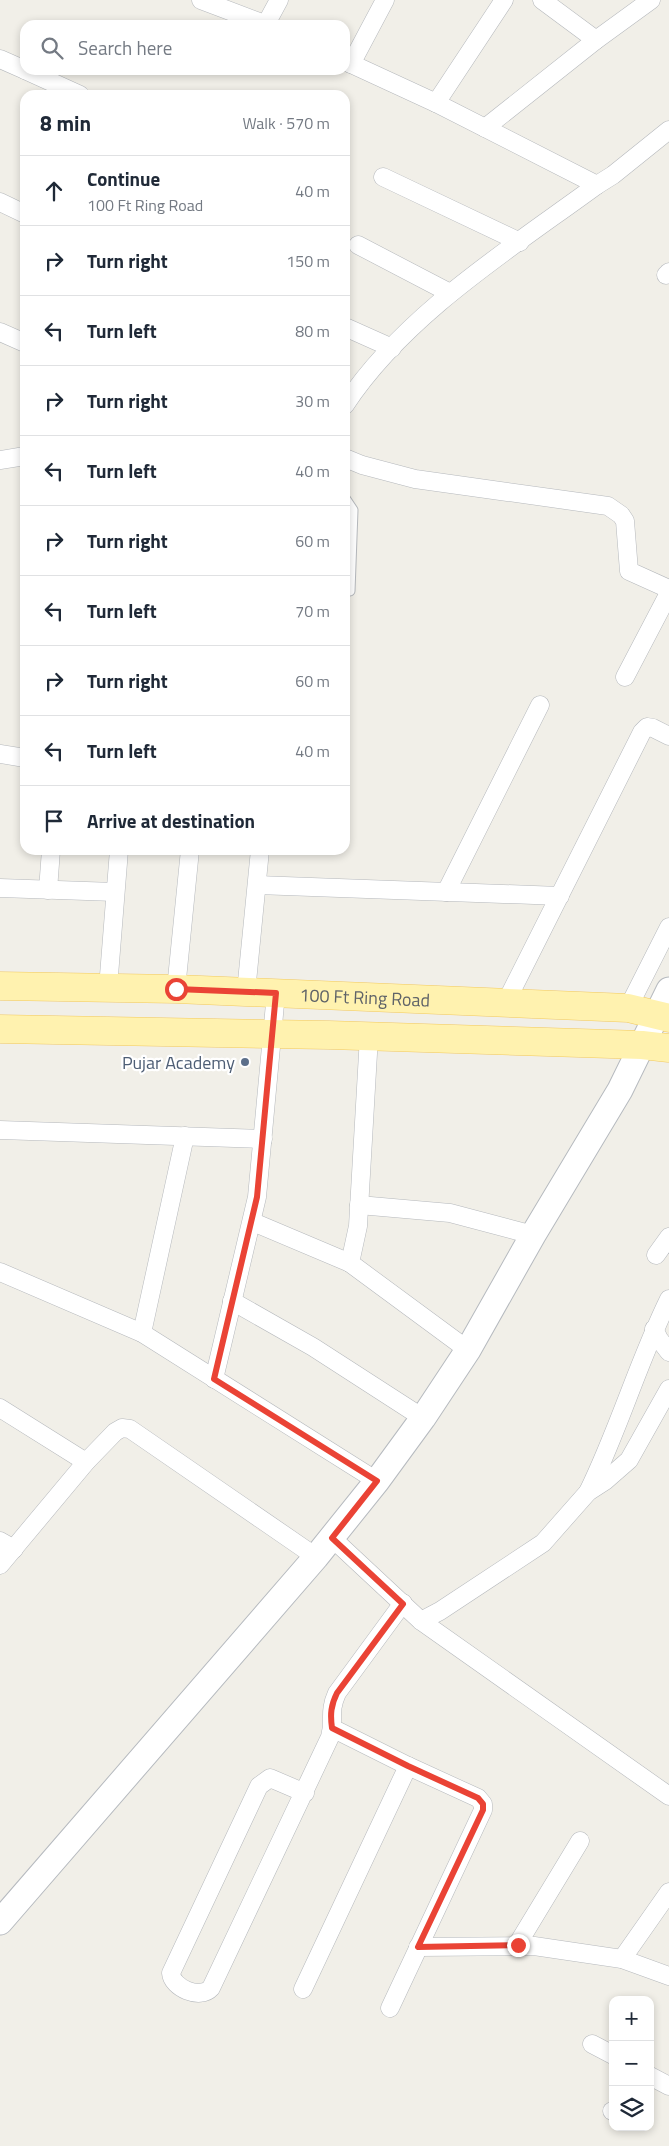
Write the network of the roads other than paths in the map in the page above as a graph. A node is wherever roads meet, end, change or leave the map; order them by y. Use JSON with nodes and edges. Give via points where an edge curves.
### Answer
{"nodes":[{"id":1,"x":201,"y":0,"type":"edge"},
{"id":2,"x":279,"y":0,"type":"edge"},
{"id":3,"x":385,"y":0,"type":"edge"},
{"id":4,"x":504,"y":0,"type":"edge"},
{"id":5,"x":542,"y":0,"type":"edge"},
{"id":6,"x":651,"y":0,"type":"edge"},
{"id":7,"x":253,"y":20,"type":"edge"},
{"id":8,"x":269,"y":20,"type":"edge"},
{"id":9,"x":596,"y":40,"type":"junction"},
{"id":10,"x":0,"y":59,"type":"edge"},
{"id":11,"x":350,"y":59,"type":"edge"},
{"id":12,"x":350,"y":63,"type":"edge"},
{"id":13,"x":20,"y":68,"type":"edge"},
{"id":14,"x":36,"y":75,"type":"edge"},
{"id":15,"x":69,"y":90,"type":"edge"},
{"id":16,"x":436,"y":103,"type":"junction"},
{"id":17,"x":485,"y":128,"type":"junction"},
{"id":18,"x":669,"y":130,"type":"edge"},
{"id":19,"x":382,"y":177,"type":"dead end"},
{"id":20,"x":597,"y":185,"type":"junction"},
{"id":21,"x":0,"y":202,"type":"edge"},
{"id":22,"x":20,"y":212,"type":"edge"},
{"id":23,"x":520,"y":242,"type":"junction"},
{"id":24,"x":358,"y":245,"type":"dead end"},
{"id":25,"x":450,"y":293,"type":"junction"},
{"id":26,"x":350,"y":329,"type":"edge"},
{"id":27,"x":0,"y":332,"type":"edge"},
{"id":28,"x":20,"y":341,"type":"edge"},
{"id":29,"x":392,"y":348,"type":"junction"},
{"id":30,"x":350,"y":399,"type":"edge"},
{"id":31,"x":20,"y":458,"type":"edge"},
{"id":32,"x":350,"y":460,"type":"edge"},
{"id":33,"x":2,"y":464,"type":"edge"},
{"id":34,"x":350,"y":506,"type":"edge"},
{"id":35,"x":669,"y":589,"type":"edge"},
{"id":36,"x":350,"y":591,"type":"dead end"},
{"id":37,"x":669,"y":593,"type":"edge"},
{"id":38,"x":625,"y":677,"type":"dead end"},
{"id":39,"x":540,"y":705,"type":"dead end"},
{"id":40,"x":669,"y":736,"type":"edge"},
{"id":41,"x":0,"y":754,"type":"edge"},
{"id":42,"x":20,"y":757,"type":"edge"},
{"id":43,"x":51,"y":855,"type":"edge"},
{"id":44,"x":119,"y":855,"type":"edge"},
{"id":45,"x":189,"y":855,"type":"edge"},
{"id":46,"x":260,"y":855,"type":"edge"},
{"id":47,"x":257,"y":885,"type":"junction"},
{"id":48,"x":0,"y":888,"type":"edge"},
{"id":49,"x":48,"y":890,"type":"junction"},
{"id":50,"x":115,"y":892,"type":"junction"},
{"id":51,"x":446,"y":892,"type":"junction"},
{"id":52,"x":560,"y":896,"type":"junction"},
{"id":53,"x":669,"y":927,"type":"edge"},
{"id":54,"x":0,"y":986,"type":"edge"},
{"id":55,"x":108,"y":988,"type":"junction"},
{"id":56,"x":176,"y":989,"type":"junction"},
{"id":57,"x":669,"y":990,"type":"edge"},
{"id":58,"x":246,"y":992,"type":"junction"},
{"id":59,"x":276,"y":993,"type":"junction"},
{"id":60,"x":506,"y":1004,"type":"junction"},
{"id":61,"x":628,"y":1008,"type":"junction"},
{"id":62,"x":663,"y":1017,"type":"edge"},
{"id":63,"x":0,"y":1029,"type":"edge"},
{"id":64,"x":272,"y":1034,"type":"junction"},
{"id":65,"x":369,"y":1036,"type":"junction"},
{"id":66,"x":642,"y":1045,"type":"junction"},
{"id":67,"x":669,"y":1048,"type":"edge"},
{"id":68,"x":0,"y":1130,"type":"edge"},
{"id":69,"x":185,"y":1136,"type":"junction"},
{"id":70,"x":262,"y":1139,"type":"junction"},
{"id":71,"x":359,"y":1205,"type":"junction"},
{"id":72,"x":252,"y":1222,"type":"junction"},
{"id":73,"x":533,"y":1235,"type":"junction"},
{"id":74,"x":669,"y":1237,"type":"edge"},
{"id":75,"x":656,"y":1254,"type":"dead end"},
{"id":76,"x":350,"y":1263,"type":"junction"},
{"id":77,"x":0,"y":1272,"type":"edge"},
{"id":78,"x":669,"y":1299,"type":"edge"},
{"id":79,"x":232,"y":1301,"type":"junction"},
{"id":80,"x":654,"y":1329,"type":"junction"},
{"id":81,"x":142,"y":1333,"type":"junction"},
{"id":82,"x":468,"y":1350,"type":"junction"},
{"id":83,"x":669,"y":1352,"type":"edge"},
{"id":84,"x":214,"y":1379,"type":"junction"},
{"id":85,"x":669,"y":1389,"type":"edge"},
{"id":86,"x":0,"y":1408,"type":"edge"},
{"id":87,"x":423,"y":1418,"type":"junction"},
{"id":88,"x":86,"y":1462,"type":"junction"},
{"id":89,"x":377,"y":1481,"type":"junction"},
{"id":90,"x":588,"y":1492,"type":"junction"},
{"id":91,"x":332,"y":1538,"type":"junction"},
{"id":92,"x":7,"y":1545,"type":"edge"},
{"id":93,"x":316,"y":1556,"type":"junction"},
{"id":94,"x":0,"y":1564,"type":"edge"},
{"id":95,"x":403,"y":1604,"type":"junction"},
{"id":96,"x":421,"y":1621,"type":"junction"},
{"id":97,"x":332,"y":1728,"type":"junction"},
{"id":98,"x":408,"y":1766,"type":"junction"},
{"id":99,"x":305,"y":1793,"type":"junction"},
{"id":100,"x":669,"y":1796,"type":"edge"},
{"id":101,"x":580,"y":1840,"type":"dead end"},
{"id":102,"x":669,"y":1892,"type":"edge"},
{"id":103,"x":0,"y":1922,"type":"edge"},
{"id":104,"x":518,"y":1945,"type":"junction"},
{"id":105,"x":418,"y":1947,"type":"junction"},
{"id":106,"x":622,"y":1959,"type":"junction"},
{"id":107,"x":669,"y":1976,"type":"edge"},
{"id":108,"x":303,"y":1989,"type":"dead end"},
{"id":109,"x":390,"y":2008,"type":"dead end"},
{"id":110,"x":592,"y":2044,"type":"dead end"},
{"id":111,"x":609,"y":2053,"type":"edge"},
{"id":112,"x":654,"y":2078,"type":"edge"},
{"id":113,"x":668,"y":2085,"type":"edge"},
{"id":114,"x":654,"y":2090,"type":"edge"}],
"edges":[{"from":1,"to":7,"type":"street"},
{"from":2,"to":8,"type":"street"},
{"from":3,"to":11,"type":"street"},
{"from":4,"to":16,"type":"street"},
{"from":5,"to":9,"type":"street"},
{"from":6,"to":9,"type":"street"},
{"from":9,"to":17,"type":"street"},
{"from":10,"to":13,"type":"street"},
{"from":12,"to":16,"type":"street"},
{"from":14,"to":15,"type":"street"},
{"from":16,"to":17,"type":"street"},
{"from":17,"to":20,"type":"street"},
{"from":18,"to":20,"type":"street"},
{"from":19,"to":23,"type":"street"},
{"from":20,"to":23,"type":"street"},
{"from":21,"to":22,"type":"street"},
{"from":23,"to":25,"type":"street"},
{"from":24,"to":25,"type":"street"},
{"from":25,"to":29,"type":"street"},
{"from":26,"to":29,"type":"street"},
{"from":27,"to":28,"type":"street"},
{"from":29,"to":30,"type":"street"},
{"from":31,"to":33,"type":"street"},
{"from":32,"to":35,"type":"street","via":[[415,479],[608,506],[621,514],[625,521],[628,571]]},
{"from":34,"to":36,"type":"lane","via":[[353,510]]},
{"from":37,"to":38,"type":"street"},
{"from":39,"to":51,"type":"street"},
{"from":40,"to":52,"type":"street","via":[[648,727],[642,732]]},
{"from":41,"to":42,"type":"street"},
{"from":43,"to":49,"type":"street"},
{"from":44,"to":50,"type":"street"},
{"from":45,"to":56,"type":"street"},
{"from":46,"to":47,"type":"street"},
{"from":47,"to":51,"type":"street"},
{"from":47,"to":58,"type":"street"},
{"from":48,"to":49,"type":"street"},
{"from":49,"to":50,"type":"street"},
{"from":50,"to":55,"type":"street"},
{"from":51,"to":52,"type":"street"},
{"from":52,"to":60,"type":"street"},
{"from":53,"to":61,"type":"street"},
{"from":54,"to":55,"type":"main road","name":"100 Ft Ring Road"},
{"from":55,"to":56,"type":"main road","name":"100 Ft Ring Road"},
{"from":56,"to":58,"type":"main road","name":"100 Ft Ring Road"},
{"from":57,"to":62,"type":"street"},
{"from":58,"to":59,"type":"main road","name":"100 Ft Ring Road"},
{"from":59,"to":60,"type":"main road","name":"100 Ft Ring Road"},
{"from":59,"to":64,"type":"street"},
{"from":60,"to":61,"type":"main road","name":"100 Ft Ring Road"},
{"from":61,"to":62,"type":"main road","name":"100 Ft Ring Road"},
{"from":62,"to":66,"type":"street"},
{"from":63,"to":64,"type":"main road"},
{"from":64,"to":65,"type":"main road"},
{"from":64,"to":70,"type":"street"},
{"from":65,"to":66,"type":"main road"},
{"from":65,"to":71,"type":"street"},
{"from":66,"to":67,"type":"main road"},
{"from":66,"to":73,"type":"street","via":[[620,1090]]},
{"from":68,"to":69,"type":"street"},
{"from":69,"to":70,"type":"street"},
{"from":69,"to":81,"type":"street"},
{"from":70,"to":72,"type":"street"},
{"from":71,"to":73,"type":"street","via":[[450,1213]]},
{"from":71,"to":76,"type":"street","via":[[357,1237]]},
{"from":72,"to":76,"type":"street"},
{"from":72,"to":79,"type":"street"},
{"from":73,"to":82,"type":"street"},
{"from":74,"to":75,"type":"street"},
{"from":76,"to":82,"type":"street"},
{"from":77,"to":81,"type":"street"},
{"from":78,"to":80,"type":"street"},
{"from":79,"to":84,"type":"street"},
{"from":79,"to":87,"type":"street","via":[[314,1347]]},
{"from":80,"to":83,"type":"street"},
{"from":80,"to":90,"type":"street"},
{"from":81,"to":84,"type":"street"},
{"from":82,"to":87,"type":"street"},
{"from":84,"to":89,"type":"street"},
{"from":85,"to":90,"type":"street","via":[[629,1460],[605,1482]]},
{"from":86,"to":88,"type":"street"},
{"from":87,"to":89,"type":"street"},
{"from":88,"to":92,"type":"street"},
{"from":88,"to":93,"type":"street","via":[[115,1432],[122,1428],[130,1429]]},
{"from":89,"to":91,"type":"street"},
{"from":90,"to":96,"type":"street","via":[[542,1543],[440,1612]]},
{"from":91,"to":93,"type":"street"},
{"from":91,"to":95,"type":"street"},
{"from":92,"to":94,"type":"street"},
{"from":93,"to":103,"type":"street"},
{"from":95,"to":96,"type":"street"},
{"from":95,"to":97,"type":"street","via":[[337,1693],[330,1716]]},
{"from":96,"to":100,"type":"street"},
{"from":97,"to":98,"type":"street"},
{"from":97,"to":99,"type":"street"},
{"from":98,"to":105,"type":"street","via":[[478,1798],[484,1807]]},
{"from":98,"to":108,"type":"street"},
{"from":99,"to":99,"type":"street","via":[[270,1778],[259,1786],[171,1973],[173,1980],[189,1991],[203,1994],[211,1988]]},
{"from":101,"to":104,"type":"street"},
{"from":102,"to":106,"type":"street"},
{"from":104,"to":105,"type":"street"},
{"from":104,"to":106,"type":"street"},
{"from":105,"to":109,"type":"street"},
{"from":106,"to":107,"type":"street"},
{"from":110,"to":111,"type":"street"},
{"from":112,"to":113,"type":"street"},
{"from":113,"to":114,"type":"street"}]}
